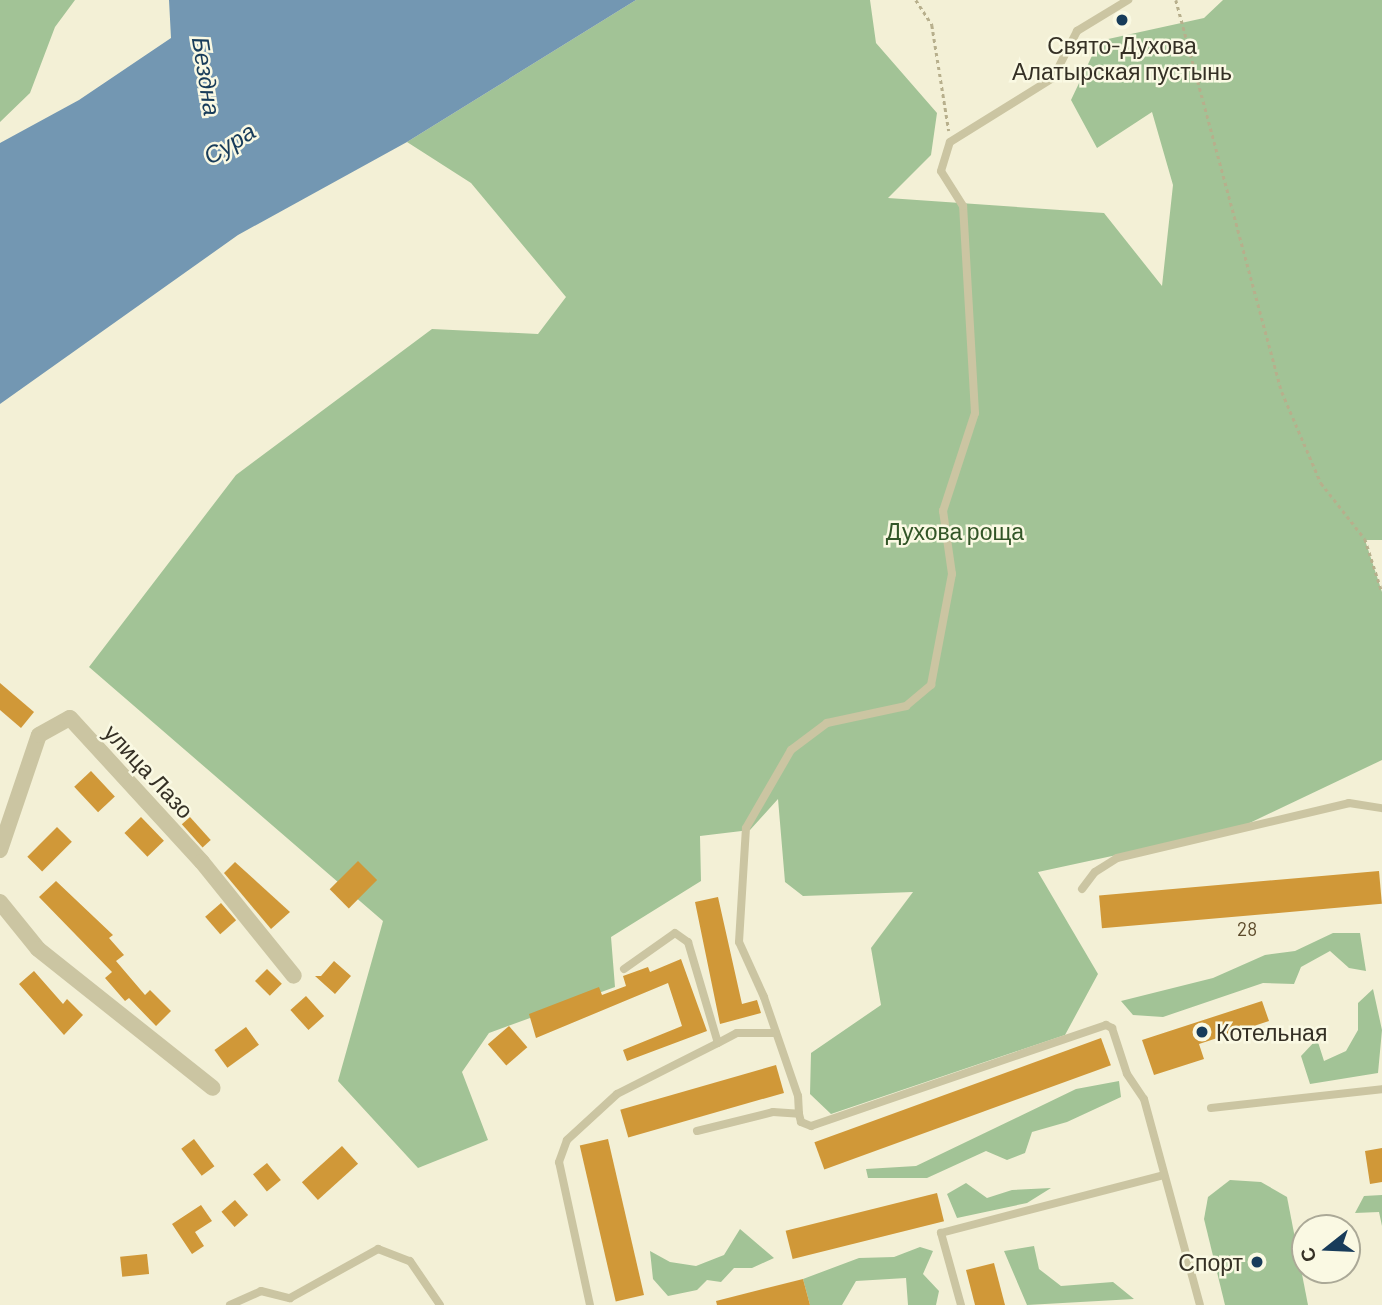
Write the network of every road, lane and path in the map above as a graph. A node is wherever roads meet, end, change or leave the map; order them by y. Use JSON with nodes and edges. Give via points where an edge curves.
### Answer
{"nodes":[{"id":1,"x":916,"y":0,"type":"edge"},
{"id":2,"x":1128,"y":0,"type":"edge"},
{"id":3,"x":1176,"y":0,"type":"edge"},
{"id":4,"x":950,"y":142,"type":"junction"},
{"id":5,"x":1382,"y":592,"type":"edge"},
{"id":6,"x":1382,"y":807,"type":"edge"},
{"id":7,"x":0,"y":850,"type":"edge"},
{"id":8,"x":1082,"y":889,"type":"dead end"},
{"id":9,"x":0,"y":902,"type":"edge"},
{"id":10,"x":624,"y":969,"type":"dead end"},
{"id":11,"x":294,"y":976,"type":"dead end"},
{"id":12,"x":775,"y":1033,"type":"junction"},
{"id":13,"x":718,"y":1043,"type":"junction"},
{"id":14,"x":213,"y":1088,"type":"dead end"},
{"id":15,"x":1382,"y":1089,"type":"edge"},
{"id":16,"x":1211,"y":1108,"type":"dead end"},
{"id":17,"x":799,"y":1114,"type":"junction"},
{"id":18,"x":697,"y":1131,"type":"dead end"},
{"id":19,"x":1164,"y":1175,"type":"junction"},
{"id":20,"x":230,"y":1305,"type":"edge"},
{"id":21,"x":440,"y":1305,"type":"edge"},
{"id":22,"x":590,"y":1305,"type":"edge"},
{"id":23,"x":961,"y":1305,"type":"edge"},
{"id":24,"x":1200,"y":1305,"type":"edge"}],
"edges":[{"from":1,"to":4,"type":"path","via":[[932,25]]},
{"from":2,"to":4,"type":"lane","via":[[1077,31],[1053,78]]},
{"from":3,"to":5,"type":"path","via":[[1282,392],[1321,483],[1365,539]]},
{"from":4,"to":12,"type":"lane","via":[[941,171],[962,206],[975,413],[943,511],[953,574],[931,685],[906,706],[827,723],[791,750],[746,828],[740,942]]},
{"from":6,"to":8,"type":"lane","via":[[1349,803],[1117,858]]},
{"from":7,"to":11,"type":"street","name":"улица Лазо","via":[[39,735],[70,718],[202,862]]},
{"from":9,"to":14,"type":"street","via":[[38,949]]},
{"from":10,"to":13,"type":"lane","via":[[676,933],[688,942]]},
{"from":12,"to":13,"type":"lane","via":[[737,1033]]},
{"from":12,"to":17,"type":"lane","via":[[798,1096]]},
{"from":13,"to":22,"type":"lane","via":[[617,1094],[567,1140],[559,1162]]},
{"from":15,"to":16,"type":"lane"},
{"from":17,"to":18,"type":"lane","via":[[773,1112]]},
{"from":17,"to":19,"type":"lane","via":[[801,1122],[811,1126],[1106,1025],[1112,1028],[1128,1074],[1144,1100]]},
{"from":19,"to":23,"type":"lane","via":[[940,1233]]},
{"from":19,"to":24,"type":"lane"},
{"from":20,"to":21,"type":"lane","via":[[261,1291],[290,1298],[378,1249],[410,1261]]}]}
